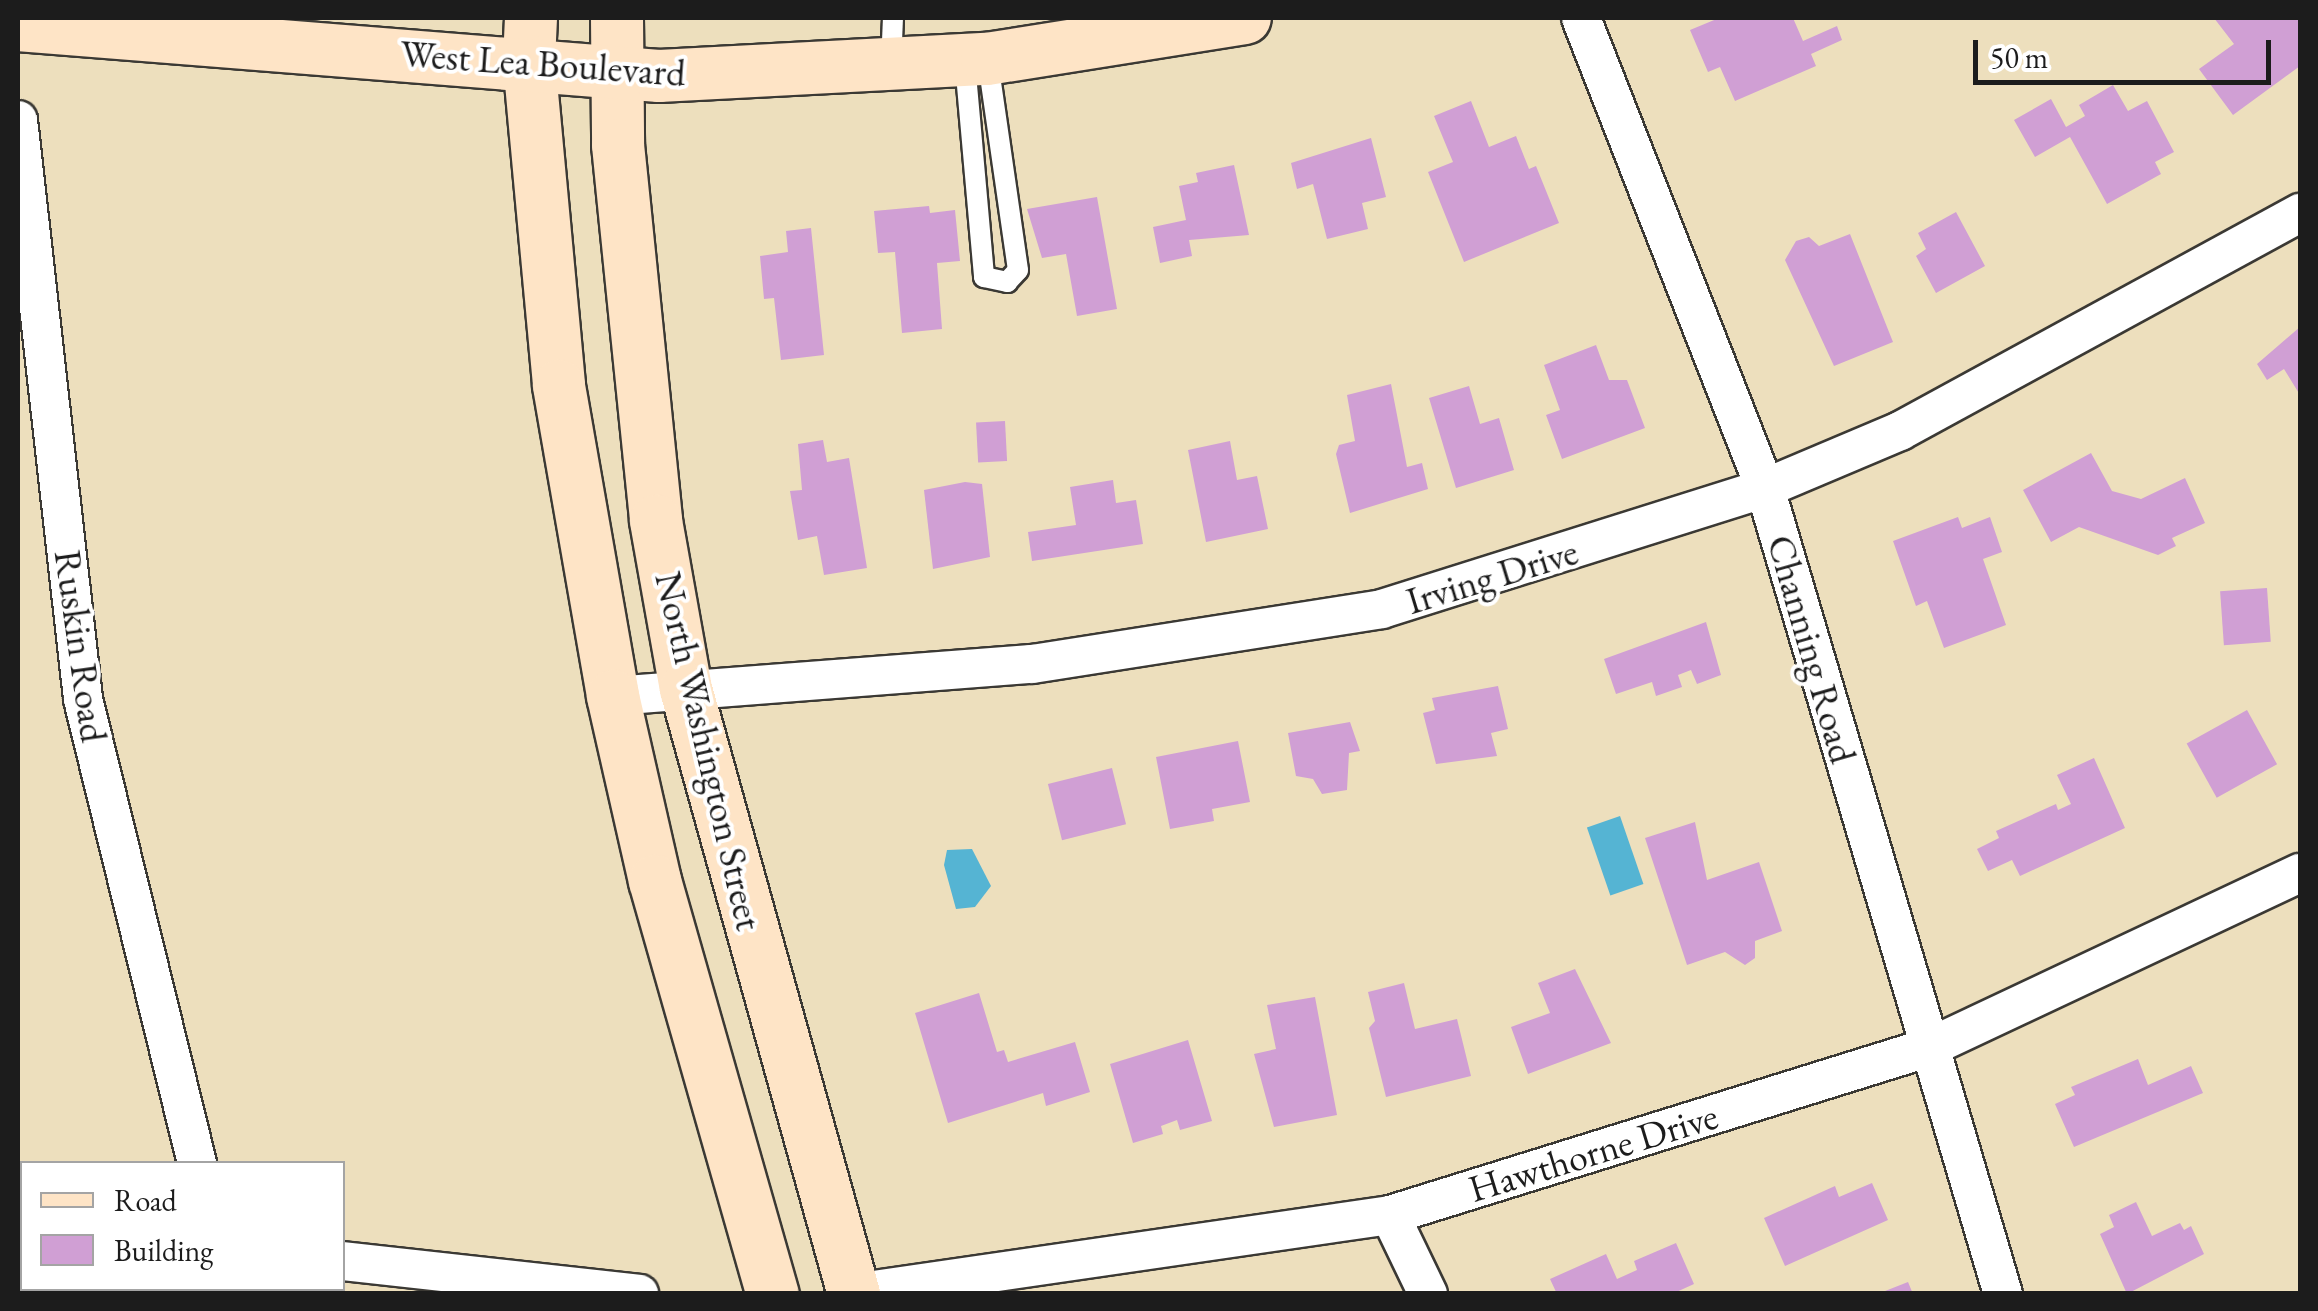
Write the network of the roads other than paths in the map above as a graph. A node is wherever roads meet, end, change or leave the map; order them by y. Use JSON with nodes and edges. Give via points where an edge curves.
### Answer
{"nodes":[{"id":1,"x":618,"y":18,"type":"edge"},
{"id":2,"x":1245,"y":18,"type":"edge"},
{"id":3,"x":1581,"y":18,"type":"edge"},
{"id":4,"x":18,"y":25,"type":"edge"},
{"id":5,"x":530,"y":39,"type":"edge"},
{"id":6,"x":892,"y":42,"type":"edge"},
{"id":7,"x":976,"y":60,"type":"junction"},
{"id":8,"x":620,"y":75,"type":"junction"},
{"id":9,"x":18,"y":120,"type":"edge"},
{"id":10,"x":2300,"y":213,"type":"edge"},
{"id":11,"x":1765,"y":488,"type":"junction"},
{"id":12,"x":686,"y":689,"type":"junction"},
{"id":13,"x":613,"y":696,"type":"junction"},
{"id":14,"x":2300,"y":873,"type":"edge"},
{"id":15,"x":1930,"y":1048,"type":"junction"},
{"id":16,"x":196,"y":1161,"type":"edge"},
{"id":17,"x":1390,"y":1215,"type":"junction"},
{"id":18,"x":345,"y":1262,"type":"edge"},
{"id":19,"x":851,"y":1293,"type":"edge"},
{"id":20,"x":639,"y":1294,"type":"edge"},
{"id":21,"x":773,"y":1294,"type":"edge"},
{"id":22,"x":1428,"y":1294,"type":"edge"},
{"id":23,"x":2002,"y":1294,"type":"edge"}],
"edges":[{"from":1,"to":8,"type":"main road","name":"North Washington Street"},
{"from":2,"to":7,"type":"main road","name":"West Lea Boulevard"},
{"from":3,"to":11,"type":"street","name":"Channing Road"},
{"from":4,"to":5,"type":"main road","name":"West Lea Boulevard"},
{"from":5,"to":8,"type":"main road","name":"West Lea Boulevard"},
{"from":5,"to":13,"type":"main road","name":"North Washington Street","via":[[558,386]]},
{"from":6,"to":7,"type":"main road","name":"West Lea Boulevard"},
{"from":6,"to":8,"type":"main road","name":"West Lea Boulevard"},
{"from":7,"to":7,"type":"lane","via":[[1018,270],[1006,282],[984,277]]},
{"from":8,"to":12,"type":"main road","name":"North Washington Street","via":[[618,145],[656,522]]},
{"from":9,"to":16,"type":"street","name":"Ruskin Road","via":[[83,699]]},
{"from":10,"to":11,"type":"street","name":"Irving Drive","via":[[1900,431]]},
{"from":11,"to":12,"type":"street","name":"Irving Drive","via":[[1382,609],[1032,664]]},
{"from":11,"to":15,"type":"street","name":"Channing Road"},
{"from":12,"to":13,"type":"street","name":"Irving Drive"},
{"from":12,"to":19,"type":"main road","name":"North Washington Street"},
{"from":13,"to":21,"type":"main road","name":"North Washington Street","via":[[654,881]]},
{"from":14,"to":15,"type":"street","name":"Hawthorne Drive"},
{"from":15,"to":17,"type":"street","name":"Hawthorne Drive"},
{"from":15,"to":23,"type":"street","name":"Channing Road"},
{"from":17,"to":19,"type":"street","name":"Hawthorne Drive"},
{"from":17,"to":22,"type":"street"},
{"from":18,"to":20,"type":"street"}]}
